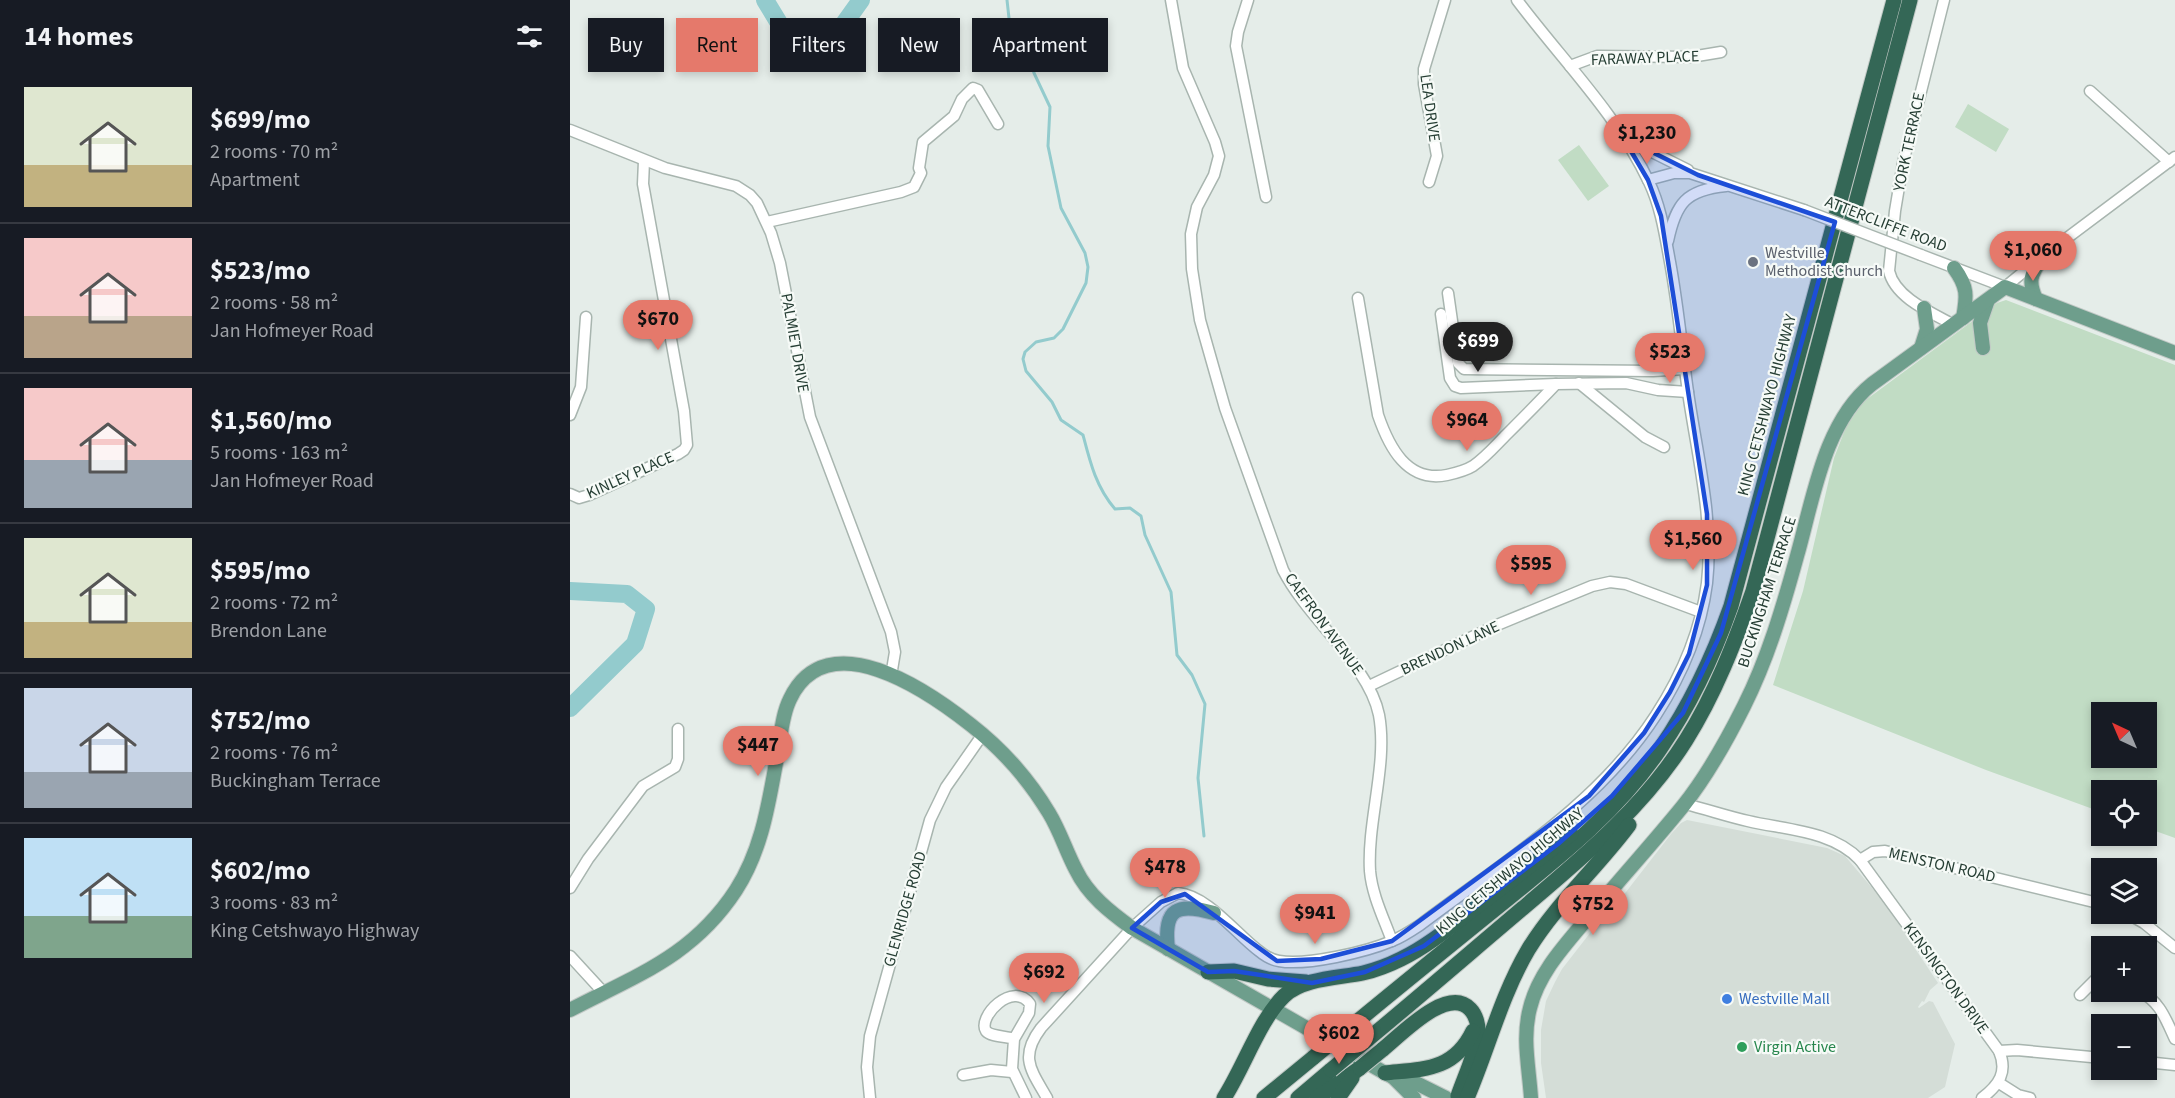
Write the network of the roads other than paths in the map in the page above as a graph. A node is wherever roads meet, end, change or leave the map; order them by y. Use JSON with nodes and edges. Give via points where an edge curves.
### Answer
{"nodes":[{"id":1,"x":1171,"y":0,"type":"edge"},
{"id":2,"x":1248,"y":0,"type":"edge"},
{"id":3,"x":1445,"y":0,"type":"edge"},
{"id":4,"x":1517,"y":0,"type":"edge"},
{"id":5,"x":1894,"y":0,"type":"edge"},
{"id":6,"x":1910,"y":0,"type":"edge"},
{"id":7,"x":1944,"y":0,"type":"edge"},
{"id":8,"x":1721,"y":52,"type":"dead end"},
{"id":9,"x":1570,"y":66,"type":"junction"},
{"id":10,"x":2091,"y":91,"type":"dead end"},
{"id":11,"x":998,"y":124,"type":"dead end"},
{"id":12,"x":1615,"y":124,"type":"junction"},
{"id":13,"x":570,"y":130,"type":"edge"},
{"id":14,"x":2172,"y":159,"type":"edge"},
{"id":15,"x":644,"y":161,"type":"junction"},
{"id":16,"x":1698,"y":175,"type":"junction"},
{"id":17,"x":1648,"y":180,"type":"junction"},
{"id":18,"x":1429,"y":182,"type":"dead end"},
{"id":19,"x":1732,"y":185,"type":"junction"},
{"id":20,"x":1266,"y":196,"type":"dead end"},
{"id":21,"x":767,"y":222,"type":"junction"},
{"id":22,"x":1667,"y":246,"type":"junction"},
{"id":23,"x":2043,"y":256,"type":"junction"},
{"id":24,"x":1954,"y":268,"type":"junction"},
{"id":25,"x":2005,"y":287,"type":"junction"},
{"id":26,"x":1449,"y":293,"type":"dead end"},
{"id":27,"x":1358,"y":298,"type":"dead end"},
{"id":28,"x":1989,"y":299,"type":"junction"},
{"id":29,"x":2036,"y":299,"type":"junction"},
{"id":30,"x":1924,"y":308,"type":"junction"},
{"id":31,"x":1441,"y":314,"type":"dead end"},
{"id":32,"x":586,"y":317,"type":"dead end"},
{"id":33,"x":1958,"y":321,"type":"junction"},
{"id":34,"x":1921,"y":348,"type":"junction"},
{"id":35,"x":1983,"y":348,"type":"dead end"},
{"id":36,"x":2175,"y":353,"type":"edge"},
{"id":37,"x":1685,"y":369,"type":"junction"},
{"id":38,"x":1579,"y":383,"type":"junction"},
{"id":39,"x":1556,"y":384,"type":"junction"},
{"id":40,"x":1688,"y":392,"type":"junction"},
{"id":41,"x":570,"y":415,"type":"edge"},
{"id":42,"x":1664,"y":447,"type":"dead end"},
{"id":43,"x":570,"y":494,"type":"edge"},
{"id":44,"x":1701,"y":612,"type":"junction"},
{"id":45,"x":891,"y":676,"type":"junction"},
{"id":46,"x":1369,"y":686,"type":"junction"},
{"id":47,"x":1683,"y":713,"type":"junction"},
{"id":48,"x":678,"y":729,"type":"dead end"},
{"id":49,"x":983,"y":734,"type":"junction"},
{"id":50,"x":1662,"y":774,"type":"junction"},
{"id":51,"x":1685,"y":804,"type":"junction"},
{"id":52,"x":1860,"y":860,"type":"junction"},
{"id":53,"x":570,"y":888,"type":"edge"},
{"id":54,"x":2091,"y":901,"type":"edge"},
{"id":55,"x":1214,"y":913,"type":"junction"},
{"id":56,"x":2145,"y":924,"type":"edge"},
{"id":57,"x":1132,"y":928,"type":"junction"},
{"id":58,"x":1392,"y":941,"type":"junction"},
{"id":59,"x":2175,"y":948,"type":"edge"},
{"id":60,"x":1168,"y":949,"type":"junction"},
{"id":61,"x":570,"y":956,"type":"edge"},
{"id":62,"x":1208,"y":972,"type":"junction"},
{"id":63,"x":1312,"y":983,"type":"junction"},
{"id":64,"x":2091,"y":984,"type":"edge"},
{"id":65,"x":604,"y":993,"type":"junction"},
{"id":66,"x":2080,"y":995,"type":"dead end"},
{"id":67,"x":2155,"y":1002,"type":"edge"},
{"id":68,"x":1275,"y":1008,"type":"junction"},
{"id":69,"x":570,"y":1010,"type":"edge"},
{"id":70,"x":1477,"y":1022,"type":"junction"},
{"id":71,"x":1014,"y":1039,"type":"junction"},
{"id":72,"x":2175,"y":1039,"type":"edge"},
{"id":73,"x":1999,"y":1051,"type":"junction"},
{"id":74,"x":2091,"y":1057,"type":"edge"},
{"id":75,"x":2157,"y":1063,"type":"edge"},
{"id":76,"x":2175,"y":1065,"type":"edge"},
{"id":77,"x":1360,"y":1068,"type":"junction"},
{"id":78,"x":1012,"y":1072,"type":"junction"},
{"id":79,"x":963,"y":1075,"type":"dead end"},
{"id":80,"x":1389,"y":1075,"type":"junction"},
{"id":81,"x":1999,"y":1083,"type":"junction"},
{"id":82,"x":1045,"y":1094,"type":"edge"},
{"id":83,"x":870,"y":1098,"type":"edge"},
{"id":84,"x":1027,"y":1098,"type":"edge"},
{"id":85,"x":1224,"y":1098,"type":"edge"},
{"id":86,"x":1264,"y":1098,"type":"edge"},
{"id":87,"x":1298,"y":1098,"type":"edge"},
{"id":88,"x":1317,"y":1098,"type":"edge"},
{"id":89,"x":1338,"y":1098,"type":"edge"},
{"id":90,"x":1414,"y":1098,"type":"edge"},
{"id":91,"x":1446,"y":1098,"type":"edge"},
{"id":92,"x":1457,"y":1098,"type":"edge"},
{"id":93,"x":1467,"y":1098,"type":"edge"},
{"id":94,"x":1531,"y":1098,"type":"edge"},
{"id":95,"x":1982,"y":1098,"type":"edge"},
{"id":96,"x":2030,"y":1098,"type":"edge"}],
"edges":[{"from":1,"to":46,"type":"street","name":"CAEFRON AVENUE","via":[[1183,68],[1219,156],[1197,207],[1191,249],[1200,320],[1211,364],[1289,581]]},
{"from":2,"to":20,"type":"street","via":[[1236,46]]},
{"from":3,"to":18,"type":"street","name":"LEA DRIVE","via":[[1424,69],[1437,156]]},
{"from":4,"to":9,"type":"street"},
{"from":5,"to":47,"type":"highway","name":"KING CETSHWAYO HIGHWAY","via":[[1731,606],[1709,664]]},
{"from":6,"to":50,"type":"highway","via":[[1753,591],[1703,712]]},
{"from":7,"to":30,"type":"street","name":"YORK TERRACE","via":[[1902,163],[1889,264],[1895,286]]},
{"from":8,"to":9,"type":"street","name":"FARAWAY PLACE","via":[[1691,57],[1597,56]]},
{"from":9,"to":12,"type":"street"},
{"from":10,"to":14,"type":"street"},
{"from":11,"to":21,"type":"street","via":[[973,88],[954,116],[923,142],[921,173],[914,187]]},
{"from":12,"to":16,"type":"street","via":[[1654,153]]},
{"from":12,"to":17,"type":"street"},
{"from":13,"to":15,"type":"street","name":"PALMIET DRIVE"},
{"from":14,"to":23,"type":"street"},
{"from":15,"to":21,"type":"street","name":"PALMIET DRIVE","via":[[744,189]]},
{"from":15,"to":43,"type":"street","name":"KINLEY PLACE","via":[[645,192],[687,445],[678,454],[589,495],[579,498]]},
{"from":16,"to":17,"type":"street","name":"ATTERCLIFFE ROAD","via":[[1674,173]]},
{"from":16,"to":19,"type":"street","name":"ATTERCLIFFE ROAD"},
{"from":17,"to":22,"type":"street"},
{"from":19,"to":22,"type":"street","via":[[1703,189],[1688,196],[1672,220]]},
{"from":19,"to":24,"type":"street","name":"ATTERCLIFFE ROAD","bridge":true},
{"from":21,"to":45,"type":"street","name":"PALMIET DRIVE","via":[[780,263],[810,417],[891,632],[895,652]]},
{"from":22,"to":37,"type":"street"},
{"from":23,"to":25,"type":"street"},
{"from":23,"to":29,"type":"main road","via":[[2031,279]]},
{"from":24,"to":25,"type":"street","name":"ATTERCLIFFE ROAD"},
{"from":24,"to":33,"type":"main road","via":[[1966,293]]},
{"from":25,"to":28,"type":"main road","name":"BUCKINGHAM TERRACE"},
{"from":25,"to":29,"type":"main road","name":"ATTERCLIFFE ROAD"},
{"from":26,"to":37,"type":"street","via":[[1458,363],[1464,369]]},
{"from":27,"to":39,"type":"street","via":[[1384,433],[1404,464],[1426,476],[1443,476],[1472,466]]},
{"from":28,"to":33,"type":"main road","name":"BUCKINGHAM TERRACE"},
{"from":28,"to":35,"type":"main road","via":[[1980,323]]},
{"from":29,"to":36,"type":"main road","name":"ATTERCLIFFE ROAD"},
{"from":30,"to":33,"type":"street","name":"YORK TERRACE"},
{"from":30,"to":34,"type":"main road","via":[[1927,329]]},
{"from":31,"to":39,"type":"street","via":[[1450,378],[1455,386]]},
{"from":32,"to":41,"type":"street","via":[[581,387]]},
{"from":33,"to":34,"type":"main road","name":"BUCKINGHAM TERRACE"},
{"from":34,"to":51,"type":"main road","name":"BUCKINGHAM TERRACE","via":[[1862,392],[1838,425],[1763,666],[1726,740]]},
{"from":37,"to":40,"type":"street"},
{"from":38,"to":39,"type":"street"},
{"from":38,"to":40,"type":"street","via":[[1626,383]]},
{"from":38,"to":42,"type":"street","via":[[1645,437]]},
{"from":40,"to":44,"type":"street","via":[[1708,534],[1707,585]]},
{"from":44,"to":46,"type":"street","name":"BRENDON LANE","via":[[1626,585],[1599,584],[1497,625]]},
{"from":44,"to":58,"type":"street","via":[[1689,654],[1656,715],[1620,763],[1589,796],[1420,925]]},
{"from":45,"to":49,"type":"main road","via":[[940,702]]},
{"from":45,"to":65,"type":"main road","via":[[843,663],[818,669],[802,682],[789,700],[760,840],[738,887],[712,921],[680,951]]},
{"from":46,"to":58,"type":"street","name":"CAEFRON AVENUE","via":[[1381,731],[1370,873]]},
{"from":47,"to":63,"type":"highway","via":[[1627,780],[1587,820],[1424,946],[1384,967]]},
{"from":47,"to":86,"type":"highway","name":"KING CETSHWAYO HIGHWAY","bridge":true,"via":[[1646,768],[1592,828]]},
{"from":48,"to":53,"type":"street","via":[[675,767],[643,786]]},
{"from":49,"to":57,"type":"main road","via":[[1035,792],[1085,885],[1104,907]]},
{"from":49,"to":83,"type":"street","name":"GLENRIDGE ROAD","via":[[946,787],[930,820],[870,1036]]},
{"from":50,"to":87,"type":"highway","bridge":true,"via":[[1607,835]]},
{"from":50,"to":93,"type":"highway","via":[[1628,827],[1529,948],[1508,988]]},
{"from":51,"to":52,"type":"street","via":[[1832,840]]},
{"from":51,"to":94,"type":"main road","name":"BUCKINGHAM TERRACE","via":[[1567,942],[1537,989],[1525,1045]]},
{"from":52,"to":54,"type":"street","name":"MENSTON ROAD","via":[[1873,852],[1885,851]]},
{"from":52,"to":73,"type":"street","name":"KENSINGTON DRIVE"},
{"from":55,"to":57,"type":"street","via":[[1193,897],[1178,893],[1161,902]]},
{"from":55,"to":58,"type":"street","via":[[1259,952],[1277,961],[1321,959]]},
{"from":55,"to":60,"type":"main road","via":[[1187,907],[1176,911],[1166,928]]},
{"from":56,"to":59,"type":"street"},
{"from":57,"to":60,"type":"main road"},
{"from":57,"to":82,"type":"street","via":[[1030,1045],[1030,1067]]},
{"from":60,"to":62,"type":"main road"},
{"from":61,"to":65,"type":"street"},
{"from":62,"to":63,"type":"highway","via":[[1234,971]]},
{"from":62,"to":68,"type":"main road"},
{"from":63,"to":68,"type":"highway","via":[[1292,990]]},
{"from":64,"to":66,"type":"street"},
{"from":65,"to":69,"type":"main road"},
{"from":67,"to":72,"type":"street"},
{"from":68,"to":80,"type":"main road"},
{"from":68,"to":85,"type":"highway"},
{"from":70,"to":77,"type":"highway","bridge":true,"via":[[1467,1006],[1455,1002],[1438,1006]]},
{"from":70,"to":80,"type":"highway","via":[[1466,1044],[1448,1061],[1429,1069]]},
{"from":70,"to":92,"type":"highway","via":[[1478,1035]]},
{"from":71,"to":71,"type":"street","via":[[989,1033],[985,1028],[991,1011],[1010,996],[1026,998],[1030,1006]]},
{"from":71,"to":78,"type":"street"},
{"from":73,"to":74,"type":"street"},
{"from":73,"to":81,"type":"street","name":"KENSINGTON DRIVE","via":[[2004,1069]]},
{"from":75,"to":76,"type":"street"},
{"from":77,"to":88,"type":"highway"},
{"from":77,"to":89,"type":"highway"},
{"from":78,"to":79,"type":"street","via":[[991,1070]]},
{"from":78,"to":84,"type":"street"},
{"from":80,"to":90,"type":"main road"},
{"from":80,"to":91,"type":"main road"},
{"from":81,"to":95,"type":"street"},
{"from":81,"to":96,"type":"street"},
{"from":82,"to":84,"type":"street"}]}
